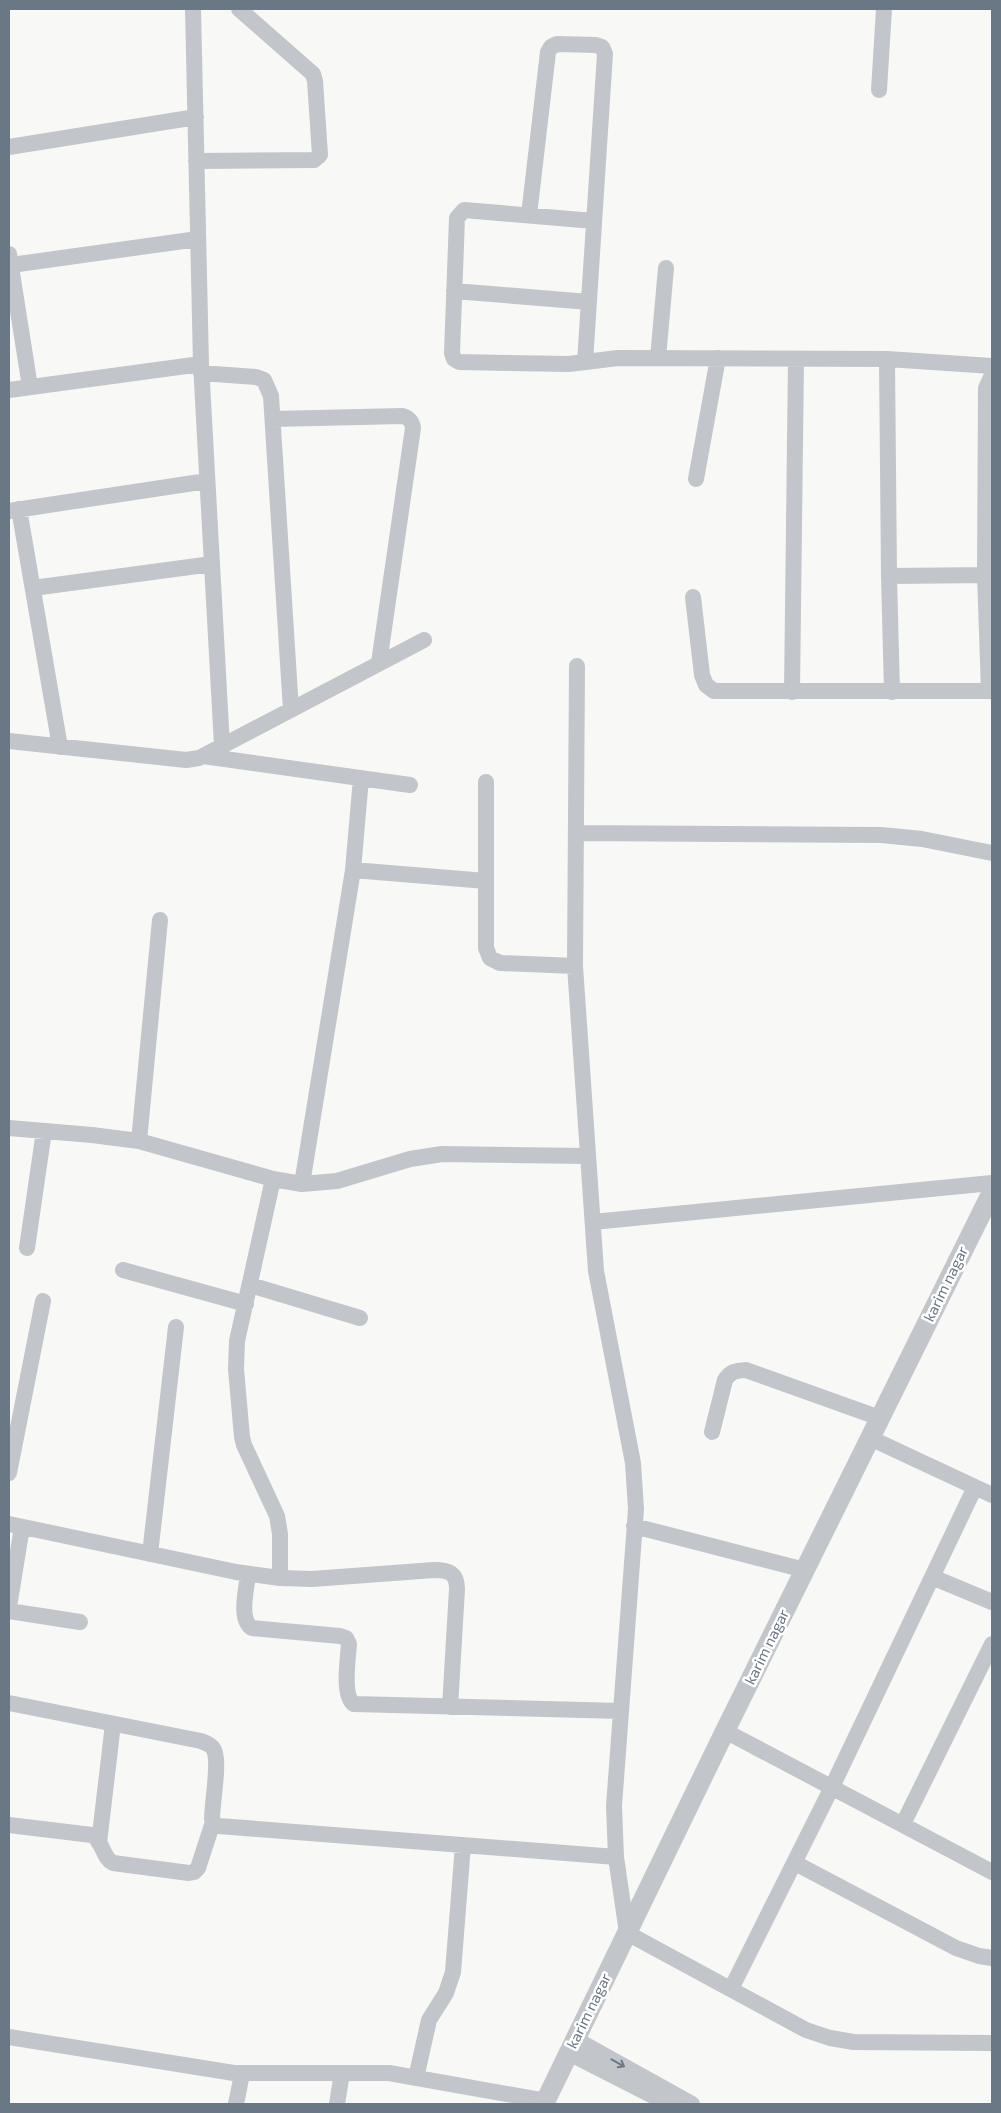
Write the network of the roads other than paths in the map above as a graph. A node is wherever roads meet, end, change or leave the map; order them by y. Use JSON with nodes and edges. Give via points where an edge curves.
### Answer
{"nodes":[{"id":1,"x":193,"y":9,"type":"edge"},
{"id":2,"x":239,"y":9,"type":"edge"},
{"id":3,"x":884,"y":9,"type":"edge"},
{"id":4,"x":879,"y":90,"type":"dead end"},
{"id":5,"x":196,"y":117,"type":"junction"},
{"id":6,"x":9,"y":147,"type":"edge"},
{"id":7,"x":196,"y":161,"type":"junction"},
{"id":8,"x":529,"y":215,"type":"junction"},
{"id":9,"x":594,"y":221,"type":"junction"},
{"id":10,"x":198,"y":239,"type":"junction"},
{"id":11,"x":10,"y":259,"type":"edge"},
{"id":12,"x":666,"y":268,"type":"dead end"},
{"id":13,"x":454,"y":291,"type":"junction"},
{"id":14,"x":588,"y":302,"type":"junction"},
{"id":15,"x":658,"y":358,"type":"junction"},
{"id":16,"x":718,"y":358,"type":"junction"},
{"id":17,"x":796,"y":359,"type":"junction"},
{"id":18,"x":887,"y":359,"type":"junction"},
{"id":19,"x":584,"y":362,"type":"junction"},
{"id":20,"x":992,"y":366,"type":"edge"},
{"id":21,"x":201,"y":368,"type":"junction"},
{"id":22,"x":992,"y":375,"type":"edge"},
{"id":23,"x":30,"y":387,"type":"junction"},
{"id":24,"x":9,"y":390,"type":"edge"},
{"id":25,"x":273,"y":419,"type":"junction"},
{"id":26,"x":989,"y":444,"type":"edge"},
{"id":27,"x":696,"y":479,"type":"dead end"},
{"id":28,"x":207,"y":481,"type":"junction"},
{"id":29,"x":14,"y":510,"type":"edge"},
{"id":30,"x":212,"y":564,"type":"junction"},
{"id":31,"x":989,"y":575,"type":"edge"},
{"id":32,"x":889,"y":576,"type":"junction"},
{"id":33,"x":33,"y":588,"type":"junction"},
{"id":34,"x":693,"y":598,"type":"dead end"},
{"id":35,"x":424,"y":640,"type":"dead end"},
{"id":36,"x":379,"y":663,"type":"junction"},
{"id":37,"x":577,"y":666,"type":"dead end"},
{"id":38,"x":991,"y":691,"type":"edge"},
{"id":39,"x":792,"y":692,"type":"junction"},
{"id":40,"x":892,"y":692,"type":"junction"},
{"id":41,"x":291,"y":710,"type":"junction"},
{"id":42,"x":9,"y":741,"type":"edge"},
{"id":43,"x":222,"y":746,"type":"junction"},
{"id":44,"x":60,"y":747,"type":"junction"},
{"id":45,"x":203,"y":756,"type":"junction"},
{"id":46,"x":361,"y":778,"type":"junction"},
{"id":47,"x":486,"y":782,"type":"dead end"},
{"id":48,"x":410,"y":785,"type":"dead end"},
{"id":49,"x":576,"y":833,"type":"junction"},
{"id":50,"x":992,"y":853,"type":"edge"},
{"id":51,"x":353,"y":870,"type":"junction"},
{"id":52,"x":486,"y":881,"type":"junction"},
{"id":53,"x":160,"y":920,"type":"dead end"},
{"id":54,"x":575,"y":966,"type":"junction"},
{"id":55,"x":9,"y":1128,"type":"edge"},
{"id":56,"x":44,"y":1131,"type":"junction"},
{"id":57,"x":139,"y":1141,"type":"junction"},
{"id":58,"x":588,"y":1156,"type":"junction"},
{"id":59,"x":273,"y":1179,"type":"junction"},
{"id":60,"x":992,"y":1182,"type":"edge"},
{"id":61,"x":302,"y":1184,"type":"junction"},
{"id":62,"x":992,"y":1192,"type":"edge"},
{"id":63,"x":593,"y":1222,"type":"junction"},
{"id":64,"x":27,"y":1248,"type":"dead end"},
{"id":65,"x":123,"y":1270,"type":"dead end"},
{"id":66,"x":250,"y":1285,"type":"junction"},
{"id":67,"x":43,"y":1301,"type":"dead end"},
{"id":68,"x":246,"y":1304,"type":"junction"},
{"id":69,"x":360,"y":1318,"type":"dead end"},
{"id":70,"x":176,"y":1327,"type":"dead end"},
{"id":71,"x":880,"y":1418,"type":"junction"},
{"id":72,"x":712,"y":1432,"type":"dead end"},
{"id":73,"x":870,"y":1438,"type":"junction"},
{"id":74,"x":9,"y":1473,"type":"edge"},
{"id":75,"x":975,"y":1487,"type":"junction"},
{"id":76,"x":992,"y":1495,"type":"edge"},
{"id":77,"x":16,"y":1525,"type":"edge"},
{"id":78,"x":634,"y":1526,"type":"junction"},
{"id":79,"x":150,"y":1554,"type":"junction"},
{"id":80,"x":805,"y":1570,"type":"junction"},
{"id":81,"x":248,"y":1574,"type":"junction"},
{"id":82,"x":932,"y":1577,"type":"junction"},
{"id":83,"x":280,"y":1578,"type":"junction"},
{"id":84,"x":992,"y":1602,"type":"edge"},
{"id":85,"x":9,"y":1607,"type":"edge"},
{"id":86,"x":9,"y":1612,"type":"edge"},
{"id":87,"x":80,"y":1622,"type":"dead end"},
{"id":88,"x":992,"y":1644,"type":"edge"},
{"id":89,"x":9,"y":1703,"type":"edge"},
{"id":90,"x":450,"y":1707,"type":"junction"},
{"id":91,"x":621,"y":1711,"type":"junction"},
{"id":92,"x":112,"y":1724,"type":"junction"},
{"id":93,"x":726,"y":1731,"type":"junction"},
{"id":94,"x":832,"y":1787,"type":"junction"},
{"id":95,"x":213,"y":1822,"type":"junction"},
{"id":96,"x":903,"y":1824,"type":"junction"},
{"id":97,"x":9,"y":1825,"type":"edge"},
{"id":98,"x":100,"y":1843,"type":"junction"},
{"id":99,"x":462,"y":1845,"type":"junction"},
{"id":100,"x":616,"y":1857,"type":"junction"},
{"id":101,"x":794,"y":1863,"type":"junction"},
{"id":102,"x":992,"y":1872,"type":"edge"},
{"id":103,"x":627,"y":1933,"type":"junction"},
{"id":104,"x":992,"y":1958,"type":"edge"},
{"id":105,"x":731,"y":1989,"type":"junction"},
{"id":106,"x":9,"y":2037,"type":"edge"},
{"id":107,"x":992,"y":2043,"type":"edge"},
{"id":108,"x":572,"y":2046,"type":"junction"},
{"id":109,"x":342,"y":2073,"type":"junction"},
{"id":110,"x":242,"y":2074,"type":"junction"},
{"id":111,"x":416,"y":2078,"type":"junction"},
{"id":112,"x":650,"y":2094,"type":"edge"},
{"id":113,"x":545,"y":2102,"type":"edge"},
{"id":114,"x":236,"y":2104,"type":"edge"},
{"id":115,"x":338,"y":2104,"type":"edge"},
{"id":116,"x":669,"y":2104,"type":"edge"},
{"id":117,"x":692,"y":2104,"type":"edge"}],
"edges":[{"from":1,"to":5,"type":"street"},
{"from":2,"to":7,"type":"street","via":[[312,74],[320,154],[314,160]]},
{"from":3,"to":4,"type":"street"},
{"from":5,"to":6,"type":"street"},
{"from":5,"to":7,"type":"street"},
{"from":7,"to":10,"type":"street"},
{"from":8,"to":9,"type":"street"},
{"from":8,"to":9,"type":"street","via":[[548,52],[557,44],[596,45],[602,47],[606,54]]},
{"from":8,"to":13,"type":"street","via":[[464,210],[460,213],[457,218]]},
{"from":9,"to":14,"type":"street"},
{"from":10,"to":11,"type":"street"},
{"from":10,"to":21,"type":"street"},
{"from":11,"to":23,"type":"street"},
{"from":12,"to":15,"type":"street"},
{"from":13,"to":14,"type":"street"},
{"from":13,"to":19,"type":"street","via":[[452,353],[459,362]]},
{"from":14,"to":19,"type":"street"},
{"from":15,"to":16,"type":"street"},
{"from":15,"to":19,"type":"street","via":[[608,358]]},
{"from":16,"to":17,"type":"street"},
{"from":16,"to":27,"type":"street"},
{"from":17,"to":18,"type":"street"},
{"from":17,"to":39,"type":"street"},
{"from":18,"to":20,"type":"street"},
{"from":18,"to":32,"type":"street"},
{"from":21,"to":23,"type":"street"},
{"from":21,"to":25,"type":"street","via":[[264,380],[271,396]]},
{"from":21,"to":28,"type":"street"},
{"from":22,"to":26,"type":"street","via":[[986,388]]},
{"from":23,"to":24,"type":"street"},
{"from":25,"to":36,"type":"street","via":[[403,416],[412,422]]},
{"from":25,"to":41,"type":"street"},
{"from":26,"to":31,"type":"street"},
{"from":28,"to":29,"type":"street"},
{"from":28,"to":30,"type":"street"},
{"from":29,"to":33,"type":"street"},
{"from":30,"to":33,"type":"street"},
{"from":30,"to":43,"type":"street"},
{"from":31,"to":32,"type":"street"},
{"from":31,"to":38,"type":"street"},
{"from":32,"to":40,"type":"street"},
{"from":33,"to":44,"type":"street"},
{"from":34,"to":39,"type":"street","via":[[706,685],[714,691],[726,692]]},
{"from":35,"to":36,"type":"street"},
{"from":36,"to":41,"type":"street"},
{"from":37,"to":49,"type":"street"},
{"from":38,"to":40,"type":"street"},
{"from":39,"to":40,"type":"street"},
{"from":41,"to":43,"type":"street"},
{"from":42,"to":44,"type":"street"},
{"from":43,"to":45,"type":"street"},
{"from":44,"to":45,"type":"street","via":[[186,760]]},
{"from":45,"to":46,"type":"street"},
{"from":46,"to":48,"type":"street"},
{"from":46,"to":51,"type":"street"},
{"from":47,"to":52,"type":"street"},
{"from":49,"to":50,"type":"street","via":[[881,835],[922,839]]},
{"from":49,"to":54,"type":"street"},
{"from":51,"to":52,"type":"street"},
{"from":51,"to":61,"type":"street"},
{"from":52,"to":54,"type":"street","via":[[486,948],[490,958],[500,963]]},
{"from":53,"to":57,"type":"street"},
{"from":54,"to":58,"type":"street"},
{"from":55,"to":56,"type":"street"},
{"from":56,"to":57,"type":"street"},
{"from":56,"to":64,"type":"street"},
{"from":57,"to":59,"type":"street"},
{"from":58,"to":61,"type":"street","via":[[442,1154],[337,1181]]},
{"from":58,"to":63,"type":"street"},
{"from":59,"to":61,"type":"street"},
{"from":59,"to":66,"type":"street"},
{"from":60,"to":63,"type":"street"},
{"from":62,"to":71,"type":"street","name":"karim nagar"},
{"from":63,"to":78,"type":"street","via":[[599,1290],[633,1463]]},
{"from":65,"to":68,"type":"street"},
{"from":66,"to":68,"type":"street"},
{"from":66,"to":69,"type":"street"},
{"from":67,"to":74,"type":"street"},
{"from":68,"to":83,"type":"street","via":[[236,1352],[241,1430],[244,1444],[277,1516]]},
{"from":70,"to":79,"type":"street"},
{"from":71,"to":72,"type":"street","via":[[746,1370],[730,1373],[725,1380]]},
{"from":71,"to":73,"type":"street","name":"karim nagar"},
{"from":73,"to":75,"type":"street"},
{"from":73,"to":80,"type":"street","name":"karim nagar"},
{"from":75,"to":76,"type":"street"},
{"from":75,"to":82,"type":"street"},
{"from":77,"to":79,"type":"street"},
{"from":77,"to":85,"type":"street"},
{"from":78,"to":80,"type":"street"},
{"from":78,"to":91,"type":"street"},
{"from":79,"to":81,"type":"street"},
{"from":80,"to":93,"type":"street","name":"karim nagar"},
{"from":81,"to":83,"type":"street"},
{"from":81,"to":90,"type":"street","via":[[244,1615],[247,1625],[346,1638],[349,1644],[347,1692],[350,1701],[359,1705]]},
{"from":82,"to":84,"type":"street"},
{"from":82,"to":94,"type":"street"},
{"from":83,"to":90,"type":"street","via":[[312,1579],[434,1570],[451,1572],[457,1582]]},
{"from":86,"to":87,"type":"street"},
{"from":88,"to":96,"type":"street"},
{"from":89,"to":92,"type":"street"},
{"from":90,"to":91,"type":"street"},
{"from":91,"to":100,"type":"street","via":[[614,1806]]},
{"from":92,"to":95,"type":"street","via":[[201,1741],[211,1746],[216,1761]]},
{"from":92,"to":98,"type":"street"},
{"from":93,"to":94,"type":"street"},
{"from":93,"to":103,"type":"street","name":"karim nagar"},
{"from":94,"to":96,"type":"street"},
{"from":94,"to":101,"type":"street"},
{"from":95,"to":98,"type":"street","via":[[198,1868],[192,1873],[113,1863]]},
{"from":95,"to":99,"type":"street","via":[[218,1826]]},
{"from":96,"to":102,"type":"street"},
{"from":97,"to":98,"type":"street","via":[[92,1835]]},
{"from":99,"to":100,"type":"street"},
{"from":99,"to":111,"type":"street","via":[[453,1972],[446,1993],[429,2020]]},
{"from":100,"to":103,"type":"street"},
{"from":101,"to":104,"type":"street","via":[[956,1948]]},
{"from":101,"to":105,"type":"street"},
{"from":103,"to":105,"type":"street"},
{"from":103,"to":108,"type":"street","name":"karim nagar"},
{"from":105,"to":107,"type":"street","via":[[806,2030],[830,2038],[854,2042]]},
{"from":106,"to":110,"type":"street"},
{"from":108,"to":112,"type":"street"},
{"from":108,"to":113,"type":"street","name":"karim nagar"},
{"from":109,"to":110,"type":"street"},
{"from":109,"to":111,"type":"street","via":[[384,2073]]},
{"from":109,"to":115,"type":"street"},
{"from":110,"to":114,"type":"street"},
{"from":111,"to":113,"type":"street"},
{"from":112,"to":116,"type":"street"},
{"from":112,"to":117,"type":"street"}]}
